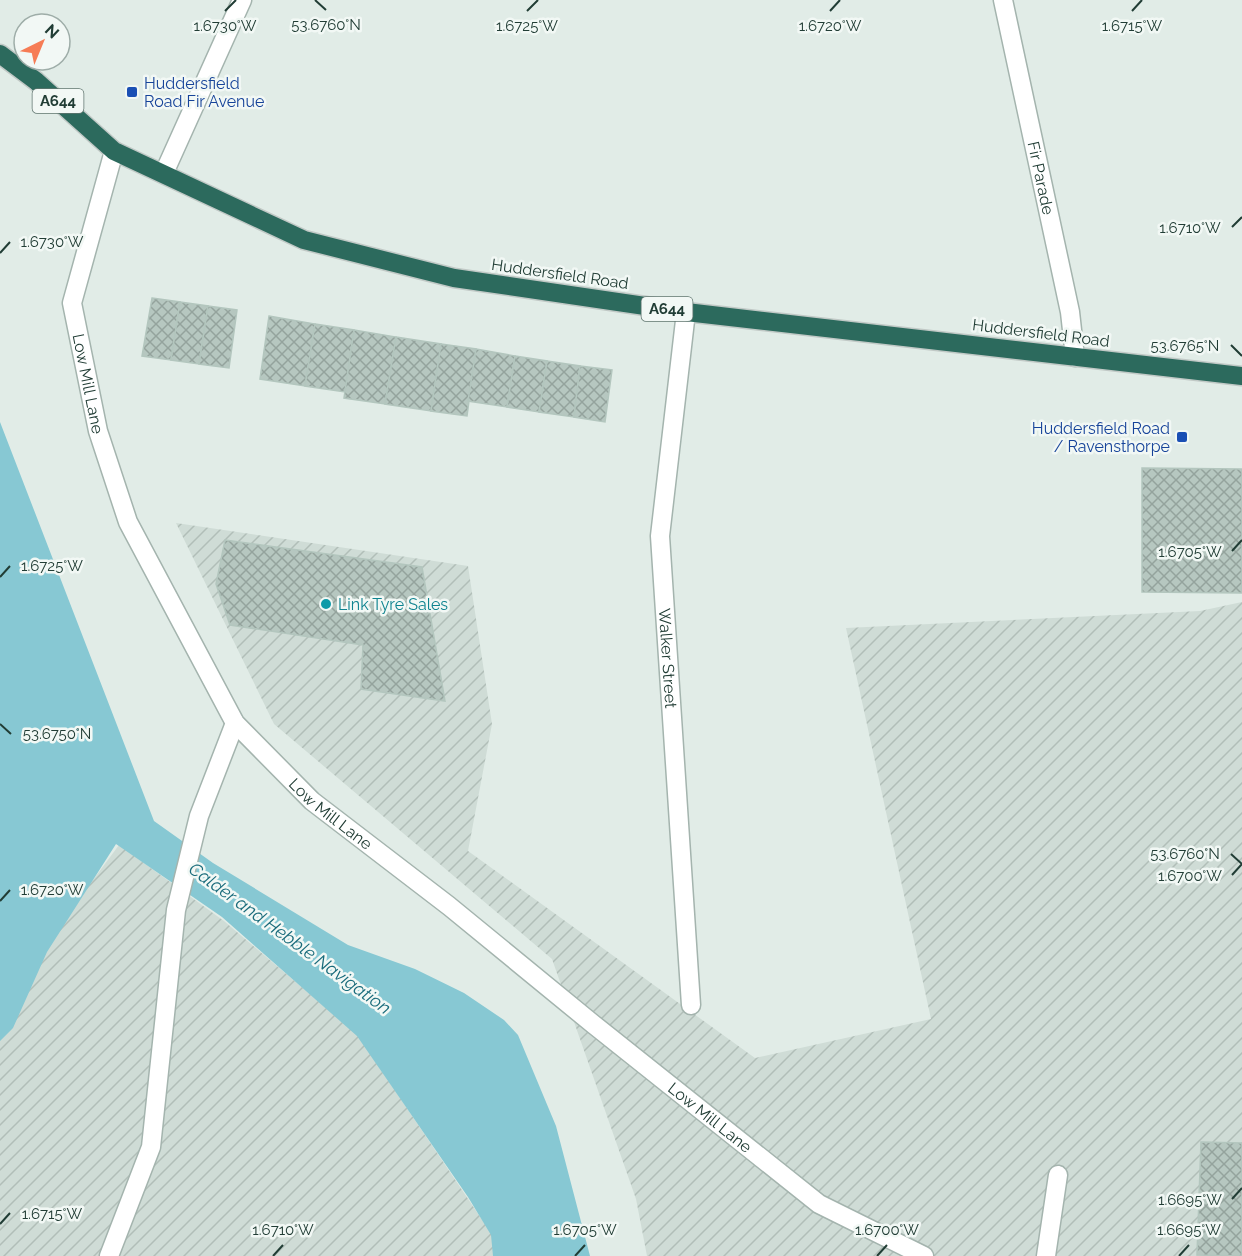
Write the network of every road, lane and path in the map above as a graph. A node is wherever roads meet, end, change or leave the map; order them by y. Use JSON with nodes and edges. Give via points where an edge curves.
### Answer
{"nodes":[{"id":1,"x":242,"y":0,"type":"edge"},
{"id":2,"x":1003,"y":0,"type":"edge"},
{"id":3,"x":0,"y":54,"type":"edge"},
{"id":4,"x":114,"y":151,"type":"junction"},
{"id":5,"x":164,"y":173,"type":"junction"},
{"id":6,"x":686,"y":312,"type":"junction"},
{"id":7,"x":1075,"y":357,"type":"junction"},
{"id":8,"x":1242,"y":376,"type":"edge"},
{"id":9,"x":235,"y":723,"type":"junction"},
{"id":10,"x":691,"y":1005,"type":"dead end"},
{"id":11,"x":1058,"y":1175,"type":"dead end"},
{"id":12,"x":109,"y":1256,"type":"edge"},
{"id":13,"x":924,"y":1256,"type":"edge"},
{"id":14,"x":1046,"y":1256,"type":"edge"}],
"edges":[{"from":1,"to":5,"type":"street"},
{"from":2,"to":7,"type":"street","name":"Fir Parade","via":[[1070,312]]},
{"from":3,"to":4,"type":"highway","name":"Huddersfield Road","number":"A644"},
{"from":4,"to":5,"type":"highway","name":"Huddersfield Road","number":"A644"},
{"from":4,"to":9,"type":"street","name":"Low Mill Lane","via":[[72,303],[98,430],[128,522]]},
{"from":5,"to":6,"type":"highway","name":"Huddersfield Road","number":"A644","via":[[304,240],[454,278]]},
{"from":6,"to":7,"type":"highway","name":"Huddersfield Road","number":"A644"},
{"from":6,"to":10,"type":"street","name":"Walker Street","via":[[660,536]]},
{"from":7,"to":8,"type":"highway","name":"Huddersfield Road","number":"A644"},
{"from":9,"to":12,"type":"street","via":[[199,816],[176,910],[151,1147]]},
{"from":9,"to":13,"type":"street","name":"Low Mill Lane","via":[[312,801],[449,906],[819,1204]]},
{"from":11,"to":14,"type":"street"}]}
